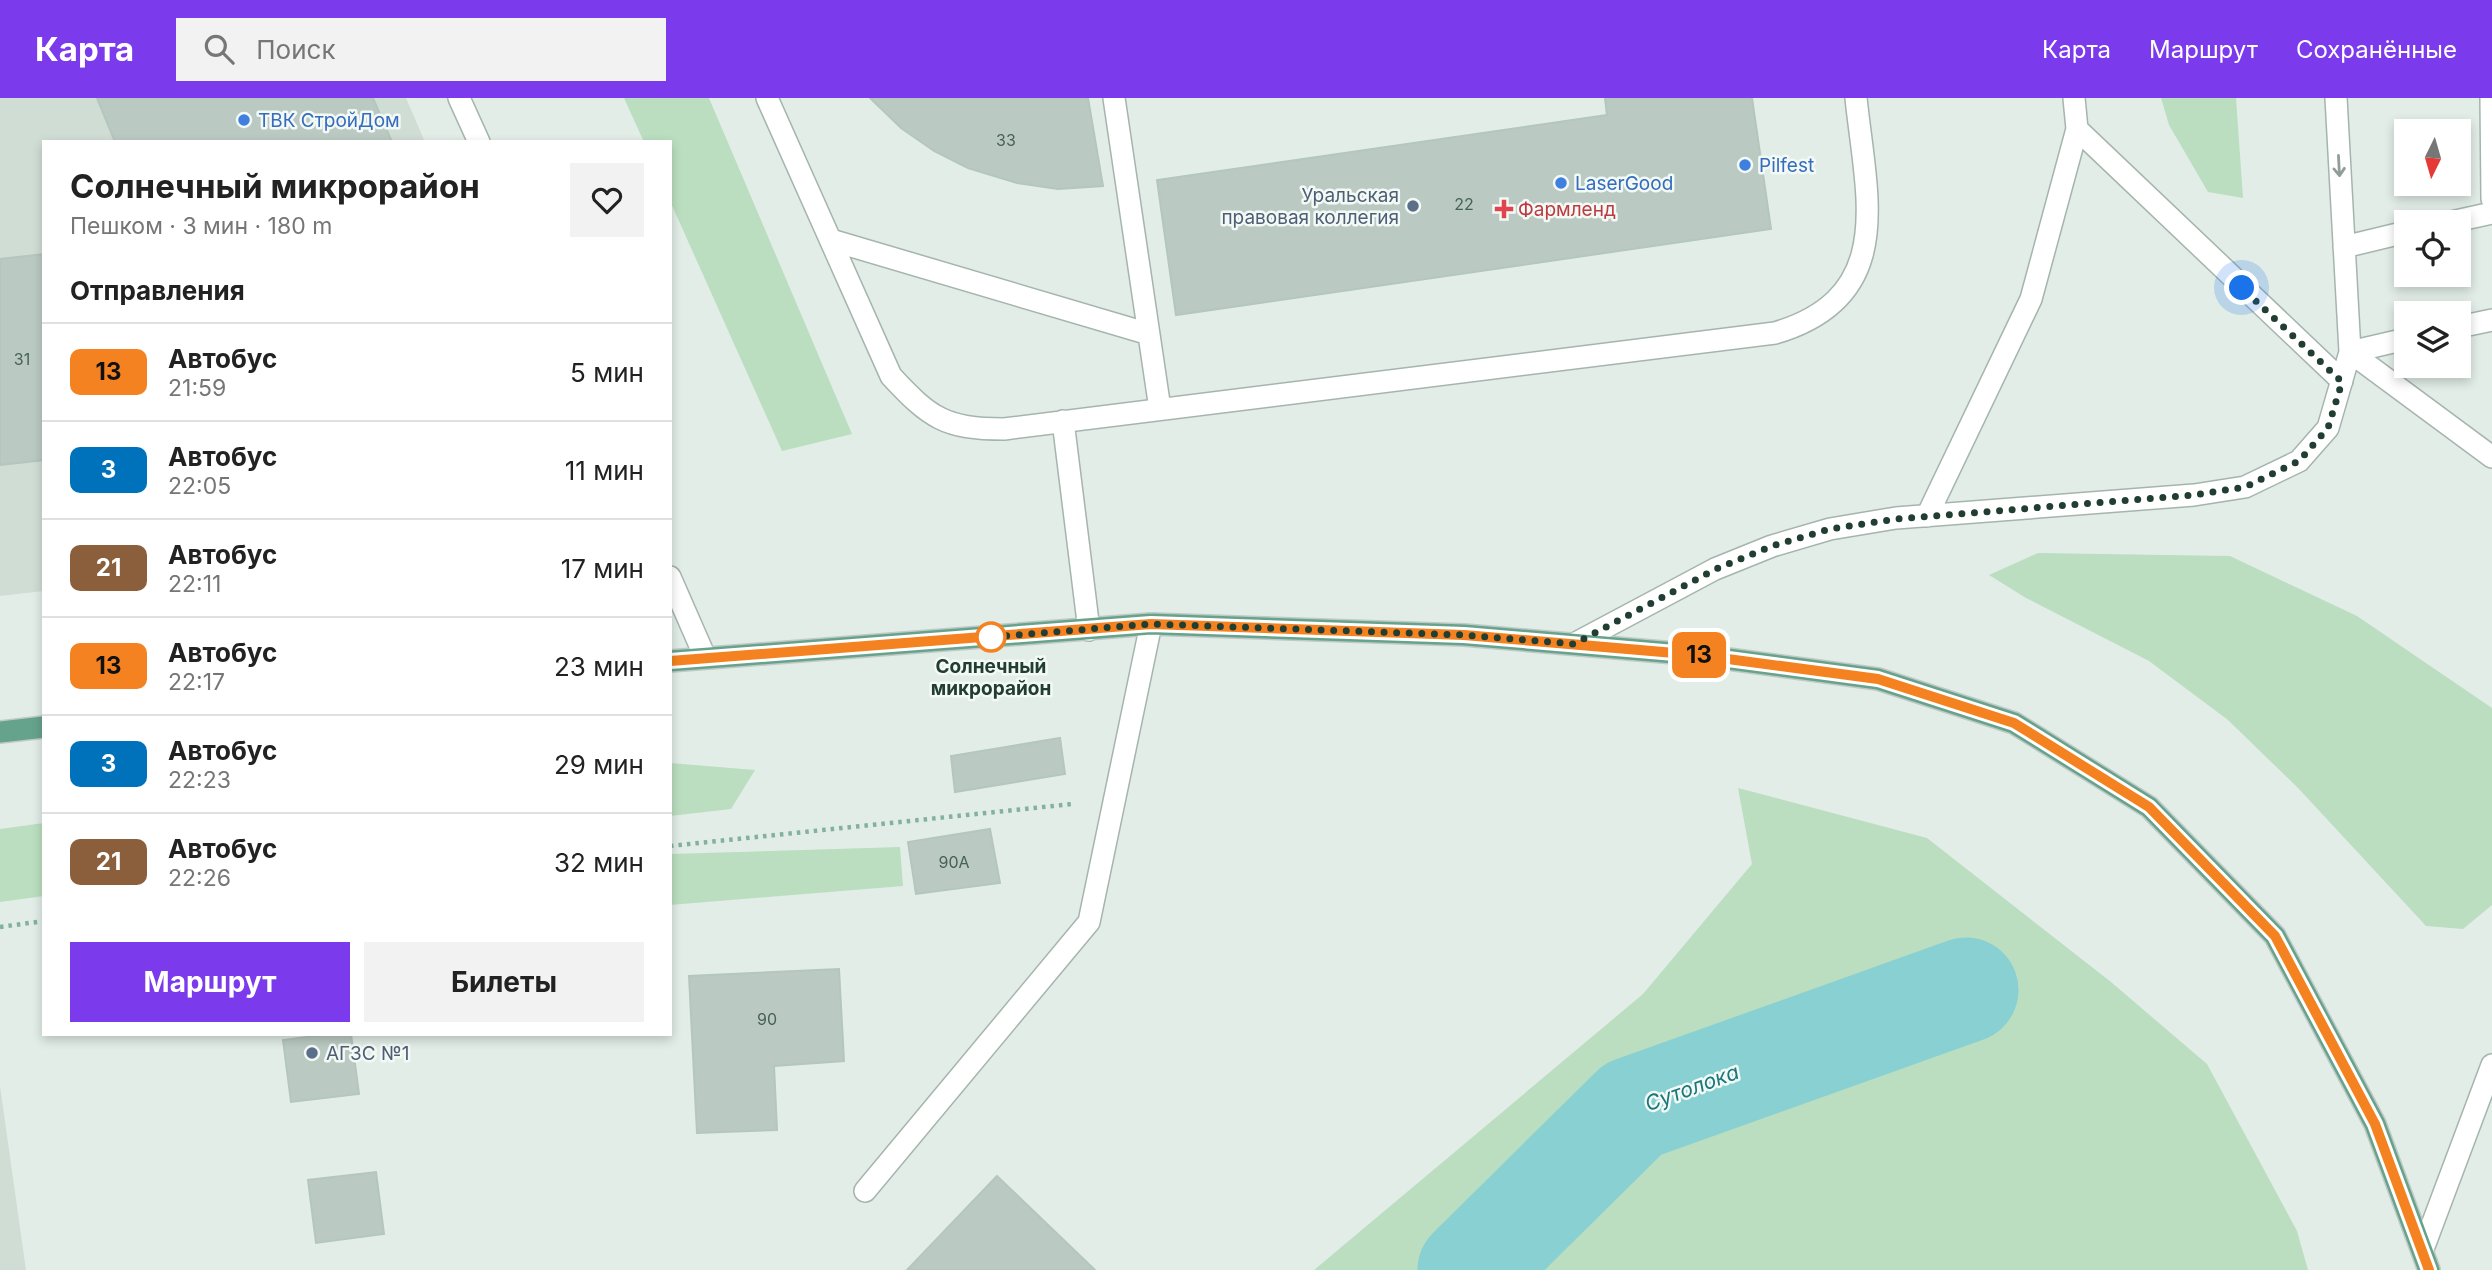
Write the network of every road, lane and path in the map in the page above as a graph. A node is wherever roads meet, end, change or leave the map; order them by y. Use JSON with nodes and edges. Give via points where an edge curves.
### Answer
{"nodes":[{"id":1,"x":459,"y":98,"type":"edge"},
{"id":2,"x":767,"y":98,"type":"edge"},
{"id":3,"x":1114,"y":98,"type":"edge"},
{"id":4,"x":1856,"y":98,"type":"edge"},
{"id":5,"x":2074,"y":98,"type":"edge"},
{"id":6,"x":2336,"y":98,"type":"edge"},
{"id":7,"x":2491,"y":98,"type":"edge"},
{"id":8,"x":2077,"y":129,"type":"junction"},
{"id":9,"x":477,"y":140,"type":"edge"},
{"id":10,"x":2492,"y":200,"type":"edge"},
{"id":11,"x":2492,"y":213,"type":"edge"},
{"id":12,"x":2471,"y":218,"type":"edge"},
{"id":13,"x":2394,"y":235,"type":"edge"},
{"id":14,"x":831,"y":240,"type":"junction"},
{"id":15,"x":2344,"y":247,"type":"junction"},
{"id":16,"x":2492,"y":320,"type":"edge"},
{"id":17,"x":2471,"y":324,"type":"edge"},
{"id":18,"x":1149,"y":334,"type":"junction"},
{"id":19,"x":2394,"y":342,"type":"edge"},
{"id":20,"x":2350,"y":352,"type":"junction"},
{"id":21,"x":2342,"y":382,"type":"junction"},
{"id":22,"x":1160,"y":409,"type":"junction"},
{"id":23,"x":1063,"y":421,"type":"junction"},
{"id":24,"x":2492,"y":457,"type":"edge"},
{"id":25,"x":1927,"y":516,"type":"junction"},
{"id":26,"x":672,"y":582,"type":"edge"},
{"id":27,"x":1151,"y":624,"type":"junction"},
{"id":28,"x":1089,"y":630,"type":"junction"},
{"id":29,"x":1574,"y":644,"type":"junction"},
{"id":30,"x":705,"y":657,"type":"junction"},
{"id":31,"x":672,"y":661,"type":"edge"},
{"id":32,"x":42,"y":727,"type":"edge"},
{"id":33,"x":0,"y":732,"type":"edge"},
{"id":34,"x":1115,"y":800,"type":"junction"},
{"id":35,"x":672,"y":846,"type":"edge"},
{"id":36,"x":42,"y":921,"type":"edge"},
{"id":37,"x":0,"y":927,"type":"edge"},
{"id":38,"x":2492,"y":1065,"type":"edge"},
{"id":39,"x":865,"y":1191,"type":"dead end"},
{"id":40,"x":2423,"y":1249,"type":"junction"},
{"id":41,"x":2429,"y":1270,"type":"edge"}],
"edges":[{"from":1,"to":9,"type":"street"},
{"from":2,"to":14,"type":"street"},
{"from":3,"to":18,"type":"street"},
{"from":4,"to":22,"type":"street","via":[[1866,243],[1855,276],[1841,296],[1822,314],[1798,326],[1775,333]]},
{"from":5,"to":8,"type":"street"},
{"from":6,"to":15,"type":"street","one_way":true},
{"from":7,"to":10,"type":"street"},
{"from":8,"to":21,"type":"street"},
{"from":8,"to":25,"type":"street","via":[[2031,299]]},
{"from":11,"to":12,"type":"street"},
{"from":13,"to":15,"type":"street"},
{"from":14,"to":18,"type":"street"},
{"from":14,"to":23,"type":"street","via":[[891,376],[919,407],[972,429]]},
{"from":15,"to":20,"type":"street"},
{"from":16,"to":17,"type":"street"},
{"from":18,"to":22,"type":"street"},
{"from":19,"to":20,"type":"street"},
{"from":20,"to":21,"type":"street"},
{"from":20,"to":24,"type":"street"},
{"from":21,"to":25,"type":"street","via":[[2328,428],[2299,461],[2245,487]]},
{"from":22,"to":23,"type":"street"},
{"from":23,"to":28,"type":"street"},
{"from":25,"to":29,"type":"street","via":[[1830,529],[1772,546],[1716,569]]},
{"from":26,"to":30,"type":"street"},
{"from":27,"to":28,"type":"main road"},
{"from":27,"to":29,"type":"main road","via":[[1464,635]]},
{"from":27,"to":34,"type":"street"},
{"from":28,"to":30,"type":"main road"},
{"from":29,"to":40,"type":"main road","via":[[1878,679],[2014,723],[2149,807],[2275,936],[2375,1124]]},
{"from":30,"to":31,"type":"main road"},
{"from":32,"to":33,"type":"main road"},
{"from":34,"to":35,"type":"path"},
{"from":34,"to":39,"type":"street","via":[[1089,922]]},
{"from":36,"to":37,"type":"path"},
{"from":38,"to":40,"type":"street"},
{"from":40,"to":41,"type":"main road"}]}
